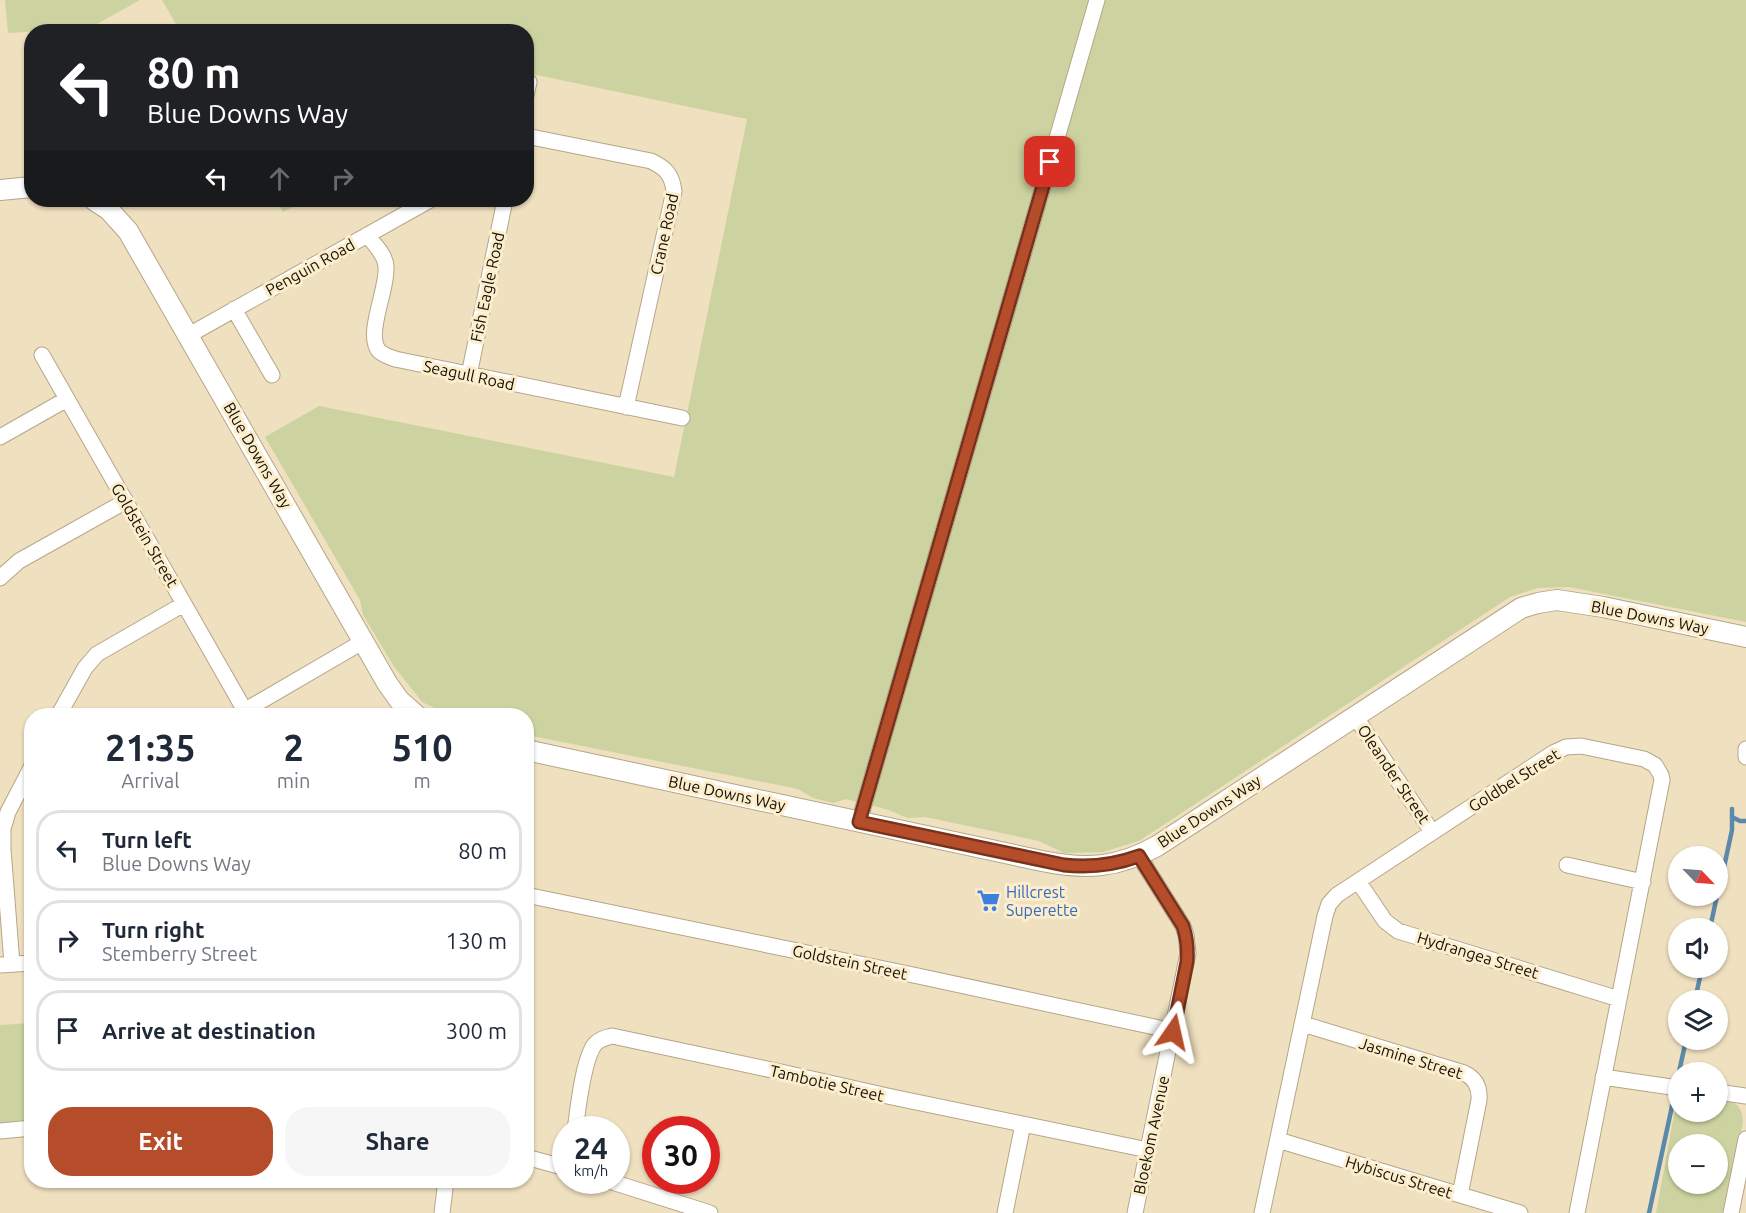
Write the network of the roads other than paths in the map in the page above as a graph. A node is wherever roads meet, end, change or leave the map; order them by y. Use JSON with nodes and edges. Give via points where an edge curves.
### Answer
{"nodes":[{"id":1,"x":1097,"y":0,"type":"edge"},
{"id":2,"x":534,"y":138,"type":"edge"},
{"id":3,"x":24,"y":188,"type":"edge"},
{"id":4,"x":0,"y":190,"type":"edge"},
{"id":5,"x":104,"y":207,"type":"edge"},
{"id":6,"x":417,"y":207,"type":"edge"},
{"id":7,"x":504,"y":207,"type":"edge"},
{"id":8,"x":367,"y":235,"type":"junction"},
{"id":9,"x":234,"y":309,"type":"junction"},
{"id":10,"x":189,"y":335,"type":"junction"},
{"id":11,"x":42,"y":355,"type":"dead end"},
{"id":12,"x":272,"y":375,"type":"dead end"},
{"id":13,"x":469,"y":375,"type":"junction"},
{"id":14,"x":67,"y":399,"type":"junction"},
{"id":15,"x":626,"y":407,"type":"junction"},
{"id":16,"x":682,"y":418,"type":"dead end"},
{"id":17,"x":0,"y":437,"type":"edge"},
{"id":18,"x":126,"y":501,"type":"junction"},
{"id":19,"x":0,"y":578,"type":"edge"},
{"id":20,"x":184,"y":604,"type":"junction"},
{"id":21,"x":1746,"y":637,"type":"edge"},
{"id":22,"x":364,"y":641,"type":"junction"},
{"id":23,"x":62,"y":708,"type":"edge"},
{"id":24,"x":240,"y":708,"type":"edge"},
{"id":25,"x":253,"y":708,"type":"edge"},
{"id":26,"x":408,"y":708,"type":"edge"},
{"id":27,"x":1355,"y":716,"type":"junction"},
{"id":28,"x":1746,"y":749,"type":"edge"},
{"id":29,"x":534,"y":752,"type":"edge"},
{"id":30,"x":1746,"y":757,"type":"edge"},
{"id":31,"x":24,"y":781,"type":"edge"},
{"id":32,"x":859,"y":822,"type":"junction"},
{"id":33,"x":1432,"y":832,"type":"junction"},
{"id":34,"x":1139,"y":856,"type":"junction"},
{"id":35,"x":1567,"y":865,"type":"dead end"},
{"id":36,"x":1359,"y":881,"type":"junction"},
{"id":37,"x":1642,"y":882,"type":"junction"},
{"id":38,"x":534,"y":897,"type":"edge"},
{"id":39,"x":24,"y":963,"type":"edge"},
{"id":40,"x":6,"y":964,"type":"edge"},
{"id":41,"x":1619,"y":999,"type":"junction"},
{"id":42,"x":1303,"y":1024,"type":"junction"},
{"id":43,"x":1173,"y":1032,"type":"junction"},
{"id":44,"x":1603,"y":1077,"type":"junction"},
{"id":45,"x":1668,"y":1087,"type":"edge"},
{"id":46,"x":1728,"y":1093,"type":"edge"},
{"id":47,"x":1746,"y":1096,"type":"edge"},
{"id":48,"x":578,"y":1116,"type":"edge"},
{"id":49,"x":1023,"y":1124,"type":"junction"},
{"id":50,"x":24,"y":1129,"type":"edge"},
{"id":51,"x":0,"y":1131,"type":"edge"},
{"id":52,"x":1746,"y":1139,"type":"edge"},
{"id":53,"x":1278,"y":1140,"type":"junction"},
{"id":54,"x":1148,"y":1150,"type":"junction"},
{"id":55,"x":534,"y":1159,"type":"edge"},
{"id":56,"x":552,"y":1164,"type":"edge"},
{"id":57,"x":1742,"y":1186,"type":"edge"},
{"id":58,"x":445,"y":1188,"type":"edge"},
{"id":59,"x":630,"y":1188,"type":"edge"},
{"id":60,"x":1460,"y":1195,"type":"junction"},
{"id":61,"x":442,"y":1213,"type":"edge"},
{"id":62,"x":710,"y":1213,"type":"edge"},
{"id":63,"x":1005,"y":1213,"type":"edge"},
{"id":64,"x":1135,"y":1213,"type":"edge"},
{"id":65,"x":1262,"y":1213,"type":"edge"},
{"id":66,"x":1520,"y":1213,"type":"edge"},
{"id":67,"x":1577,"y":1213,"type":"edge"},
{"id":68,"x":1731,"y":1213,"type":"edge"}],
"edges":[{"from":1,"to":32,"type":"street"},
{"from":2,"to":15,"type":"street","name":"Crane Road","via":[[651,161],[668,171],[673,180],[674,191]]},
{"from":3,"to":4,"type":"street"},
{"from":5,"to":10,"type":"street","name":"Blue Downs Way","via":[[128,231]]},
{"from":6,"to":8,"type":"street","name":"Penguin Road"},
{"from":7,"to":13,"type":"street","name":"Fish Eagle Road"},
{"from":8,"to":9,"type":"street","name":"Penguin Road"},
{"from":8,"to":13,"type":"street","name":"Seagull Road","via":[[386,264],[374,332],[379,351],[395,359]]},
{"from":9,"to":10,"type":"street","name":"Penguin Road"},
{"from":9,"to":12,"type":"street"},
{"from":10,"to":22,"type":"street","name":"Blue Downs Way"},
{"from":11,"to":14,"type":"street","name":"Goldstein Street"},
{"from":13,"to":15,"type":"street","name":"Seagull Road"},
{"from":14,"to":17,"type":"street"},
{"from":14,"to":18,"type":"street","name":"Goldstein Street"},
{"from":15,"to":16,"type":"street","name":"Seagull Road"},
{"from":18,"to":19,"type":"street","via":[[19,561]]},
{"from":18,"to":20,"type":"street","name":"Goldstein Street"},
{"from":20,"to":23,"type":"street","via":[[97,654]]},
{"from":20,"to":24,"type":"street","name":"Goldstein Street"},
{"from":21,"to":27,"type":"street","name":"Blue Downs Way","via":[[1603,607],[1557,600],[1538,603],[1521,608]]},
{"from":22,"to":25,"type":"street"},
{"from":22,"to":26,"type":"street","name":"Blue Downs Way","via":[[387,683]]},
{"from":27,"to":33,"type":"street","name":"Oleander Street"},
{"from":27,"to":34,"type":"street","name":"Blue Downs Way"},
{"from":28,"to":30,"type":"street"},
{"from":29,"to":32,"type":"street","name":"Blue Downs Way"},
{"from":31,"to":40,"type":"street","via":[[3,829]]},
{"from":32,"to":34,"type":"street","name":"Blue Downs Way","via":[[1064,865],[1103,865]]},
{"from":33,"to":36,"type":"street","name":"Goldbel Street"},
{"from":33,"to":37,"type":"street","name":"Goldbel Street","via":[[1566,747],[1581,746],[1644,759],[1655,765],[1662,780]]},
{"from":34,"to":43,"type":"street","name":"Bloekom Avenue","via":[[1186,935],[1187,962]]},
{"from":35,"to":37,"type":"street"},
{"from":36,"to":41,"type":"street","name":"Hydrangea Street","via":[[1385,921],[1398,931]]},
{"from":36,"to":42,"type":"street","name":"Goldbel Street","via":[[1333,899],[1326,910]]},
{"from":37,"to":41,"type":"street","name":"Goldbel Street"},
{"from":38,"to":43,"type":"street","name":"Goldstein Street"},
{"from":39,"to":40,"type":"street"},
{"from":41,"to":44,"type":"street","name":"Goldbel Street"},
{"from":42,"to":53,"type":"street","name":"Goldbel Street"},
{"from":42,"to":60,"type":"street","name":"Jasmine Street","via":[[1464,1073],[1473,1080],[1479,1095]]},
{"from":43,"to":54,"type":"street","name":"Bloekom Avenue"},
{"from":44,"to":45,"type":"street"},
{"from":44,"to":67,"type":"street","name":"Goldbel Street"},
{"from":46,"to":47,"type":"street"},
{"from":48,"to":49,"type":"street","name":"Tambotie Street","via":[[590,1052],[603,1038],[612,1036]]},
{"from":49,"to":54,"type":"street","name":"Tambotie Street"},
{"from":49,"to":63,"type":"street"},
{"from":50,"to":51,"type":"street"},
{"from":52,"to":57,"type":"street"},
{"from":53,"to":60,"type":"street","name":"Hybiscus Street"},
{"from":53,"to":65,"type":"street","name":"Goldbel Street"},
{"from":54,"to":64,"type":"street","name":"Bloekom Avenue"},
{"from":55,"to":56,"type":"street"},
{"from":57,"to":68,"type":"street"},
{"from":58,"to":61,"type":"street"},
{"from":59,"to":62,"type":"street"},
{"from":60,"to":66,"type":"street","name":"Hybiscus Street"}]}
